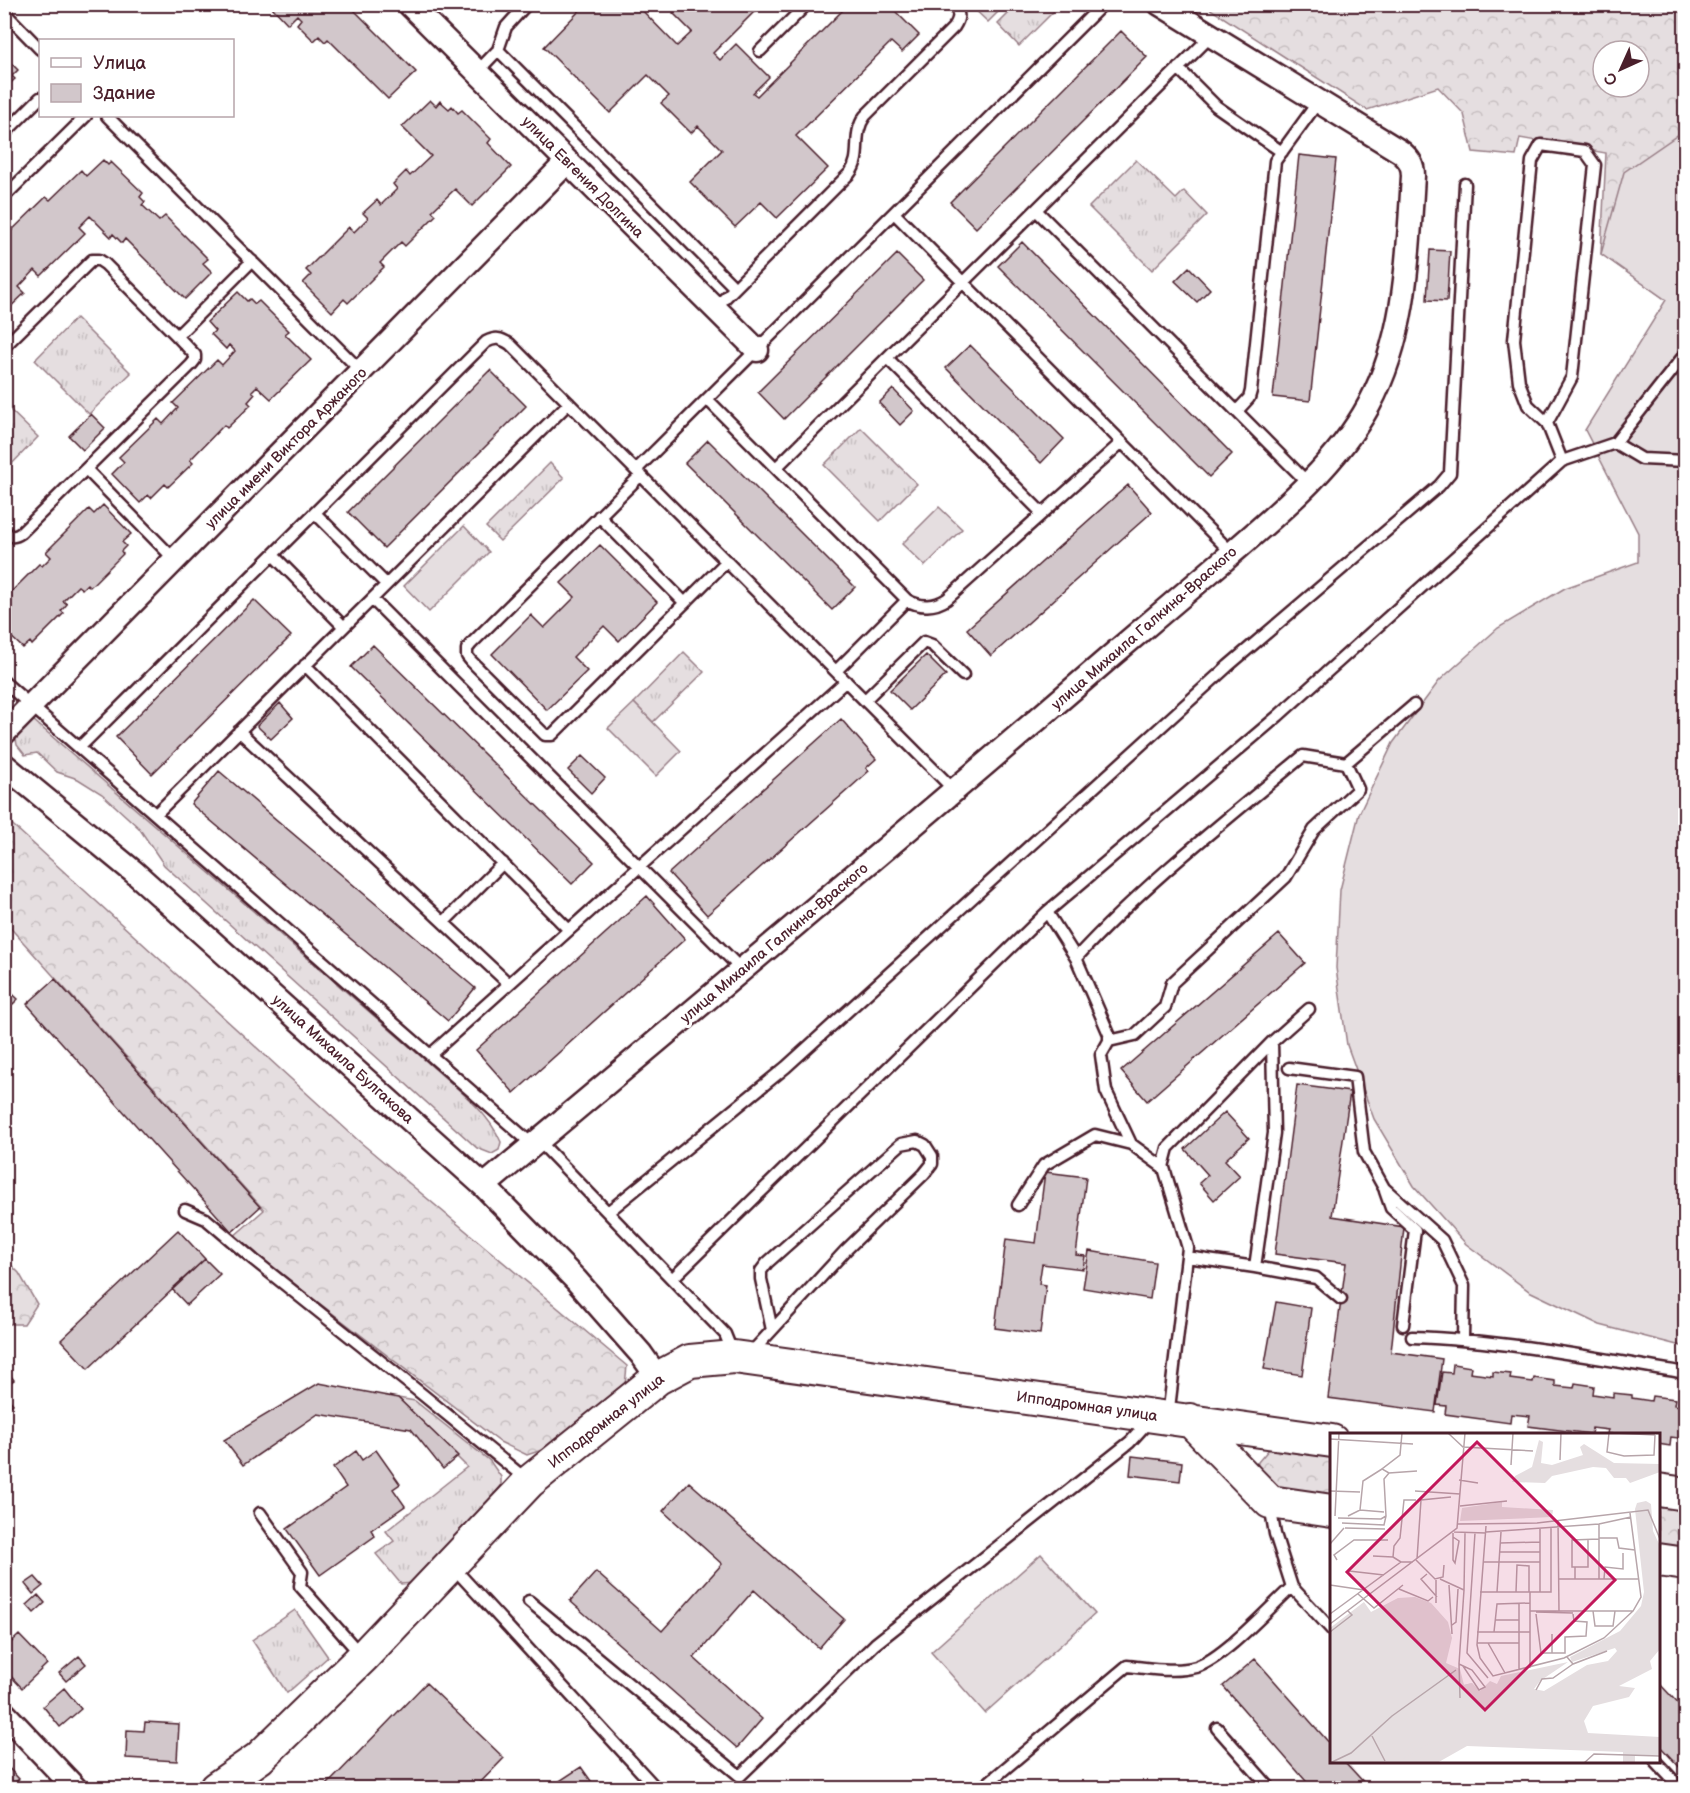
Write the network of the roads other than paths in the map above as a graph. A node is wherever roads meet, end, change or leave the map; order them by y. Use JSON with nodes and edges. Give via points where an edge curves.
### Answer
{"nodes":[{"id":1,"x":409,"y":4,"type":"edge"},
{"id":2,"x":527,"y":4,"type":"edge"},
{"id":3,"x":807,"y":4,"type":"edge"},
{"id":4,"x":953,"y":4,"type":"edge"},
{"id":5,"x":1103,"y":4,"type":"edge"},
{"id":6,"x":1160,"y":4,"type":"edge"},
{"id":7,"x":4,"y":12,"type":"edge"},
{"id":8,"x":1211,"y":36,"type":"junction"},
{"id":9,"x":39,"y":48,"type":"edge"},
{"id":10,"x":498,"y":50,"type":"junction"},
{"id":11,"x":760,"y":51,"type":"dead end"},
{"id":12,"x":1178,"y":68,"type":"junction"},
{"id":13,"x":477,"y":72,"type":"junction"},
{"id":14,"x":39,"y":99,"type":"edge"},
{"id":15,"x":1318,"y":102,"type":"junction"},
{"id":16,"x":85,"y":117,"type":"edge"},
{"id":17,"x":108,"y":117,"type":"edge"},
{"id":18,"x":4,"y":134,"type":"edge"},
{"id":19,"x":1282,"y":152,"type":"junction"},
{"id":20,"x":567,"y":162,"type":"junction"},
{"id":21,"x":1466,"y":184,"type":"dead end"},
{"id":22,"x":4,"y":197,"type":"edge"},
{"id":23,"x":1036,"y":210,"type":"junction"},
{"id":24,"x":894,"y":213,"type":"junction"},
{"id":25,"x":252,"y":261,"type":"junction"},
{"id":26,"x":963,"y":283,"type":"junction"},
{"id":27,"x":735,"y":288,"type":"junction"},
{"id":28,"x":715,"y":308,"type":"junction"},
{"id":29,"x":177,"y":336,"type":"junction"},
{"id":30,"x":4,"y":347,"type":"edge"},
{"id":31,"x":756,"y":350,"type":"junction"},
{"id":32,"x":1686,"y":353,"type":"edge"},
{"id":33,"x":888,"y":358,"type":"junction"},
{"id":34,"x":361,"y":371,"type":"junction"},
{"id":35,"x":707,"y":399,"type":"junction"},
{"id":36,"x":569,"y":403,"type":"junction"},
{"id":37,"x":1237,"y":411,"type":"junction"},
{"id":38,"x":1547,"y":423,"type":"junction"},
{"id":39,"x":1122,"y":442,"type":"junction"},
{"id":40,"x":1615,"y":443,"type":"junction"},
{"id":41,"x":1562,"y":460,"type":"junction"},
{"id":42,"x":1686,"y":461,"type":"edge"},
{"id":43,"x":776,"y":468,"type":"junction"},
{"id":44,"x":86,"y":469,"type":"junction"},
{"id":45,"x":638,"y":473,"type":"junction"},
{"id":46,"x":1308,"y":483,"type":"junction"},
{"id":47,"x":315,"y":513,"type":"junction"},
{"id":48,"x":1042,"y":513,"type":"junction"},
{"id":49,"x":599,"y":516,"type":"junction"},
{"id":50,"x":4,"y":531,"type":"edge"},
{"id":51,"x":1232,"y":553,"type":"junction"},
{"id":52,"x":273,"y":555,"type":"junction"},
{"id":53,"x":176,"y":560,"type":"junction"},
{"id":54,"x":727,"y":561,"type":"junction"},
{"id":55,"x":386,"y":584,"type":"junction"},
{"id":56,"x":372,"y":599,"type":"junction"},
{"id":57,"x":907,"y":600,"type":"junction"},
{"id":58,"x":685,"y":603,"type":"junction"},
{"id":59,"x":344,"y":627,"type":"junction"},
{"id":60,"x":305,"y":665,"type":"junction"},
{"id":61,"x":836,"y":671,"type":"junction"},
{"id":62,"x":963,"y":675,"type":"dead end"},
{"id":63,"x":846,"y":681,"type":"junction"},
{"id":64,"x":4,"y":682,"type":"edge"},
{"id":65,"x":865,"y":700,"type":"junction"},
{"id":66,"x":32,"y":705,"type":"junction"},
{"id":67,"x":1414,"y":705,"type":"dead end"},
{"id":68,"x":239,"y":731,"type":"junction"},
{"id":69,"x":4,"y":733,"type":"edge"},
{"id":70,"x":80,"y":747,"type":"junction"},
{"id":71,"x":1346,"y":763,"type":"junction"},
{"id":72,"x":4,"y":765,"type":"edge"},
{"id":73,"x":955,"y":791,"type":"junction"},
{"id":74,"x":156,"y":814,"type":"junction"},
{"id":75,"x":502,"y":863,"type":"junction"},
{"id":76,"x":639,"y":867,"type":"junction"},
{"id":77,"x":1047,"y":912,"type":"junction"},
{"id":78,"x":444,"y":922,"type":"junction"},
{"id":79,"x":569,"y":930,"type":"junction"},
{"id":80,"x":1076,"y":958,"type":"junction"},
{"id":81,"x":742,"y":970,"type":"junction"},
{"id":82,"x":509,"y":984,"type":"junction"},
{"id":83,"x":1310,"y":1009,"type":"dead end"},
{"id":84,"x":1109,"y":1041,"type":"junction"},
{"id":85,"x":1272,"y":1042,"type":"junction"},
{"id":86,"x":430,"y":1055,"type":"junction"},
{"id":87,"x":1289,"y":1068,"type":"dead end"},
{"id":88,"x":536,"y":1143,"type":"junction"},
{"id":89,"x":1131,"y":1144,"type":"junction"},
{"id":90,"x":1163,"y":1167,"type":"junction"},
{"id":91,"x":484,"y":1186,"type":"junction"},
{"id":92,"x":1384,"y":1188,"type":"junction"},
{"id":93,"x":1018,"y":1205,"type":"dead end"},
{"id":94,"x":185,"y":1210,"type":"dead end"},
{"id":95,"x":608,"y":1212,"type":"junction"},
{"id":96,"x":1187,"y":1257,"type":"junction"},
{"id":97,"x":1256,"y":1267,"type":"junction"},
{"id":98,"x":672,"y":1279,"type":"junction"},
{"id":99,"x":1341,"y":1299,"type":"dead end"},
{"id":100,"x":1403,"y":1325,"type":"dead end"},
{"id":101,"x":772,"y":1330,"type":"junction"},
{"id":102,"x":1412,"y":1337,"type":"dead end"},
{"id":103,"x":1463,"y":1339,"type":"junction"},
{"id":104,"x":740,"y":1358,"type":"junction"},
{"id":105,"x":1686,"y":1374,"type":"edge"},
{"id":106,"x":658,"y":1378,"type":"junction"},
{"id":107,"x":1171,"y":1417,"type":"junction"},
{"id":108,"x":1330,"y":1441,"type":"edge"},
{"id":109,"x":529,"y":1482,"type":"junction"},
{"id":110,"x":1660,"y":1490,"type":"edge"},
{"id":111,"x":1686,"y":1494,"type":"edge"},
{"id":112,"x":1270,"y":1502,"type":"junction"},
{"id":113,"x":1330,"y":1511,"type":"edge"},
{"id":114,"x":260,"y":1513,"type":"dead end"},
{"id":115,"x":1660,"y":1560,"type":"edge"},
{"id":116,"x":1686,"y":1564,"type":"edge"},
{"id":117,"x":451,"y":1566,"type":"junction"},
{"id":118,"x":1292,"y":1587,"type":"junction"},
{"id":119,"x":530,"y":1601,"type":"dead end"},
{"id":120,"x":1330,"y":1628,"type":"edge"},
{"id":121,"x":363,"y":1657,"type":"junction"},
{"id":122,"x":4,"y":1713,"type":"edge"},
{"id":123,"x":1217,"y":1728,"type":"dead end"},
{"id":124,"x":1658,"y":1763,"type":"edge"},
{"id":125,"x":1672,"y":1780,"type":"dead end"},
{"id":126,"x":75,"y":1788,"type":"edge"},
{"id":127,"x":216,"y":1788,"type":"edge"},
{"id":128,"x":656,"y":1788,"type":"edge"},
{"id":129,"x":982,"y":1788,"type":"edge"},
{"id":130,"x":1270,"y":1788,"type":"edge"}],
"edges":[{"from":1,"to":13,"type":"street","name":"улица Евгения Долгина"},
{"from":2,"to":10,"type":"lane","via":[[506,27]]},
{"from":3,"to":11,"type":"lane"},
{"from":4,"to":27,"type":"lane","via":[[959,20],[954,27],[858,125],[855,167]]},
{"from":5,"to":24,"type":"lane"},
{"from":6,"to":8,"type":"street","name":"улица Михаила Галкина-Враского"},
{"from":7,"to":9,"type":"lane"},
{"from":8,"to":12,"type":"lane"},
{"from":8,"to":15,"type":"street","name":"улица Михаила Галкина-Враского"},
{"from":10,"to":13,"type":"lane"},
{"from":10,"to":27,"type":"lane"},
{"from":12,"to":19,"type":"lane","via":[[1216,106]]},
{"from":12,"to":23,"type":"lane"},
{"from":13,"to":20,"type":"street","name":"улица Евгения Долгина"},
{"from":14,"to":18,"type":"lane"},
{"from":15,"to":19,"type":"lane"},
{"from":15,"to":46,"type":"street","name":"улица Михаила Галкина-Враского","via":[[1401,152],[1409,159],[1413,176],[1406,282],[1387,365],[1349,436]]},
{"from":16,"to":22,"type":"lane"},
{"from":17,"to":25,"type":"lane"},
{"from":19,"to":37,"type":"lane","via":[[1275,161],[1251,391]]},
{"from":20,"to":28,"type":"street","name":"улица Евгения Долгина"},
{"from":20,"to":34,"type":"street","name":"улица имени Виктора Аржаного"},
{"from":21,"to":95,"type":"lane","via":[[1450,473],[1228,666],[786,1067]]},
{"from":23,"to":26,"type":"lane"},
{"from":23,"to":37,"type":"lane"},
{"from":24,"to":26,"type":"lane"},
{"from":24,"to":31,"type":"lane"},
{"from":25,"to":29,"type":"lane"},
{"from":25,"to":34,"type":"lane"},
{"from":26,"to":33,"type":"lane"},
{"from":26,"to":39,"type":"lane"},
{"from":27,"to":28,"type":"lane"},
{"from":28,"to":31,"type":"street","name":"улица Евгения Долгина"},
{"from":29,"to":30,"type":"lane","via":[[105,264],[92,260]]},
{"from":29,"to":44,"type":"lane","via":[[195,360]]},
{"from":31,"to":35,"type":"lane"},
{"from":32,"to":40,"type":"lane"},
{"from":33,"to":43,"type":"lane"},
{"from":33,"to":48,"type":"lane"},
{"from":34,"to":53,"type":"street","name":"улица имени Виктора Аржаного"},
{"from":35,"to":43,"type":"lane"},
{"from":35,"to":45,"type":"lane"},
{"from":36,"to":45,"type":"lane"},
{"from":36,"to":47,"type":"lane","via":[[510,344],[494,338]]},
{"from":36,"to":55,"type":"lane"},
{"from":37,"to":46,"type":"lane"},
{"from":38,"to":38,"type":"lane","via":[[1528,405],[1519,382],[1514,340],[1532,161],[1541,145],[1585,151],[1595,165],[1572,377]]},
{"from":38,"to":41,"type":"lane"},
{"from":39,"to":48,"type":"lane"},
{"from":39,"to":51,"type":"lane"},
{"from":40,"to":41,"type":"lane"},
{"from":40,"to":42,"type":"lane","via":[[1642,459]]},
{"from":41,"to":77,"type":"lane","via":[[1278,716]]},
{"from":43,"to":57,"type":"lane"},
{"from":44,"to":50,"type":"lane","via":[[16,537]]},
{"from":44,"to":53,"type":"lane"},
{"from":45,"to":49,"type":"lane"},
{"from":45,"to":54,"type":"lane"},
{"from":46,"to":51,"type":"street","name":"улица Михаила Галкина-Враского"},
{"from":47,"to":52,"type":"lane"},
{"from":47,"to":55,"type":"lane"},
{"from":48,"to":57,"type":"lane","via":[[939,604],[913,604]]},
{"from":49,"to":58,"type":"lane"},
{"from":49,"to":58,"type":"lane","via":[[467,649],[471,661],[545,735],[552,735]]},
{"from":51,"to":73,"type":"street","name":"улица Михаила Галкина-Враского"},
{"from":52,"to":59,"type":"lane"},
{"from":52,"to":70,"type":"lane"},
{"from":53,"to":66,"type":"street","name":"улица имени Виктора Аржаного"},
{"from":54,"to":58,"type":"lane"},
{"from":54,"to":61,"type":"lane"},
{"from":55,"to":56,"type":"lane"},
{"from":56,"to":59,"type":"lane"},
{"from":56,"to":76,"type":"lane"},
{"from":57,"to":61,"type":"lane"},
{"from":59,"to":60,"type":"lane"},
{"from":60,"to":68,"type":"lane"},
{"from":60,"to":75,"type":"lane"},
{"from":61,"to":63,"type":"lane"},
{"from":62,"to":65,"type":"lane","via":[[924,642]]},
{"from":63,"to":65,"type":"lane"},
{"from":63,"to":76,"type":"lane"},
{"from":64,"to":66,"type":"lane"},
{"from":65,"to":73,"type":"lane"},
{"from":66,"to":69,"type":"street","name":"улица имени Виктора Аржаного"},
{"from":66,"to":70,"type":"lane"},
{"from":67,"to":71,"type":"lane"},
{"from":68,"to":74,"type":"lane"},
{"from":68,"to":78,"type":"lane"},
{"from":70,"to":74,"type":"lane"},
{"from":71,"to":80,"type":"lane","via":[[1303,756],[1169,870]]},
{"from":71,"to":84,"type":"lane","via":[[1358,789],[1314,830],[1286,877],[1172,983],[1165,1007],[1135,1035]]},
{"from":72,"to":91,"type":"street","name":"улица Михаила Булгакова","via":[[134,872]]},
{"from":73,"to":81,"type":"street","name":"улица Михаила Галкина-Враского"},
{"from":74,"to":86,"type":"lane"},
{"from":75,"to":78,"type":"lane"},
{"from":75,"to":79,"type":"lane"},
{"from":76,"to":79,"type":"lane"},
{"from":76,"to":81,"type":"lane"},
{"from":77,"to":80,"type":"lane"},
{"from":77,"to":98,"type":"lane"},
{"from":78,"to":82,"type":"lane"},
{"from":79,"to":82,"type":"lane"},
{"from":80,"to":84,"type":"lane"},
{"from":81,"to":88,"type":"street","name":"улица Михаила Галкина-Враского"},
{"from":82,"to":86,"type":"lane"},
{"from":83,"to":85,"type":"lane"},
{"from":84,"to":89,"type":"lane","via":[[1101,1055],[1106,1091]]},
{"from":85,"to":90,"type":"lane","via":[[1168,1148]]},
{"from":85,"to":97,"type":"lane","via":[[1274,1133]]},
{"from":86,"to":88,"type":"lane"},
{"from":87,"to":92,"type":"lane","via":[[1355,1077],[1364,1152]]},
{"from":88,"to":91,"type":"street","name":"улица Михаила Галкина-Враского"},
{"from":88,"to":95,"type":"lane"},
{"from":89,"to":90,"type":"lane"},
{"from":89,"to":93,"type":"lane","via":[[1095,1135],[1044,1165]]},
{"from":90,"to":96,"type":"lane","via":[[1188,1248]]},
{"from":91,"to":106,"type":"street","name":"улица Михаила Булгакова","via":[[576,1280]]},
{"from":92,"to":100,"type":"lane","via":[[1391,1208],[1414,1230],[1401,1308]]},
{"from":92,"to":103,"type":"lane","via":[[1442,1240],[1464,1286]]},
{"from":94,"to":109,"type":"lane","via":[[206,1219]]},
{"from":95,"to":98,"type":"lane"},
{"from":96,"to":97,"type":"lane"},
{"from":96,"to":107,"type":"lane"},
{"from":97,"to":99,"type":"lane","via":[[1316,1278]]},
{"from":98,"to":104,"type":"lane","via":[[725,1334]]},
{"from":101,"to":101,"type":"lane","via":[[924,1174],[932,1164],[932,1155],[925,1145],[917,1141],[901,1144],[761,1270]]},
{"from":101,"to":104,"type":"lane"},
{"from":102,"to":103,"type":"lane"},
{"from":103,"to":105,"type":"lane"},
{"from":104,"to":106,"type":"street","name":"Ипподромная улица","via":[[690,1361]]},
{"from":104,"to":107,"type":"street","name":"Ипподромная улица"},
{"from":106,"to":109,"type":"street","name":"Ипподромная улица"},
{"from":107,"to":108,"type":"street","name":"Ипподромная улица"},
{"from":107,"to":112,"type":"street"},
{"from":107,"to":119,"type":"lane","via":[[1130,1442],[875,1644],[740,1776]]},
{"from":109,"to":117,"type":"street","name":"Ипподромная улица"},
{"from":110,"to":111,"type":"street"},
{"from":112,"to":113,"type":"street"},
{"from":112,"to":118,"type":"lane"},
{"from":114,"to":121,"type":"lane","via":[[302,1572],[300,1586]]},
{"from":115,"to":116,"type":"street"},
{"from":117,"to":121,"type":"street","name":"Ипподромная улица"},
{"from":117,"to":128,"type":"lane"},
{"from":118,"to":120,"type":"lane"},
{"from":118,"to":129,"type":"lane","via":[[1218,1656],[1197,1666],[1174,1670],[1127,1666]]},
{"from":121,"to":127,"type":"street","name":"Ипподромная улица","via":[[259,1758]]},
{"from":122,"to":126,"type":"street"},
{"from":123,"to":130,"type":"lane"},
{"from":124,"to":125,"type":"lane"}]}
